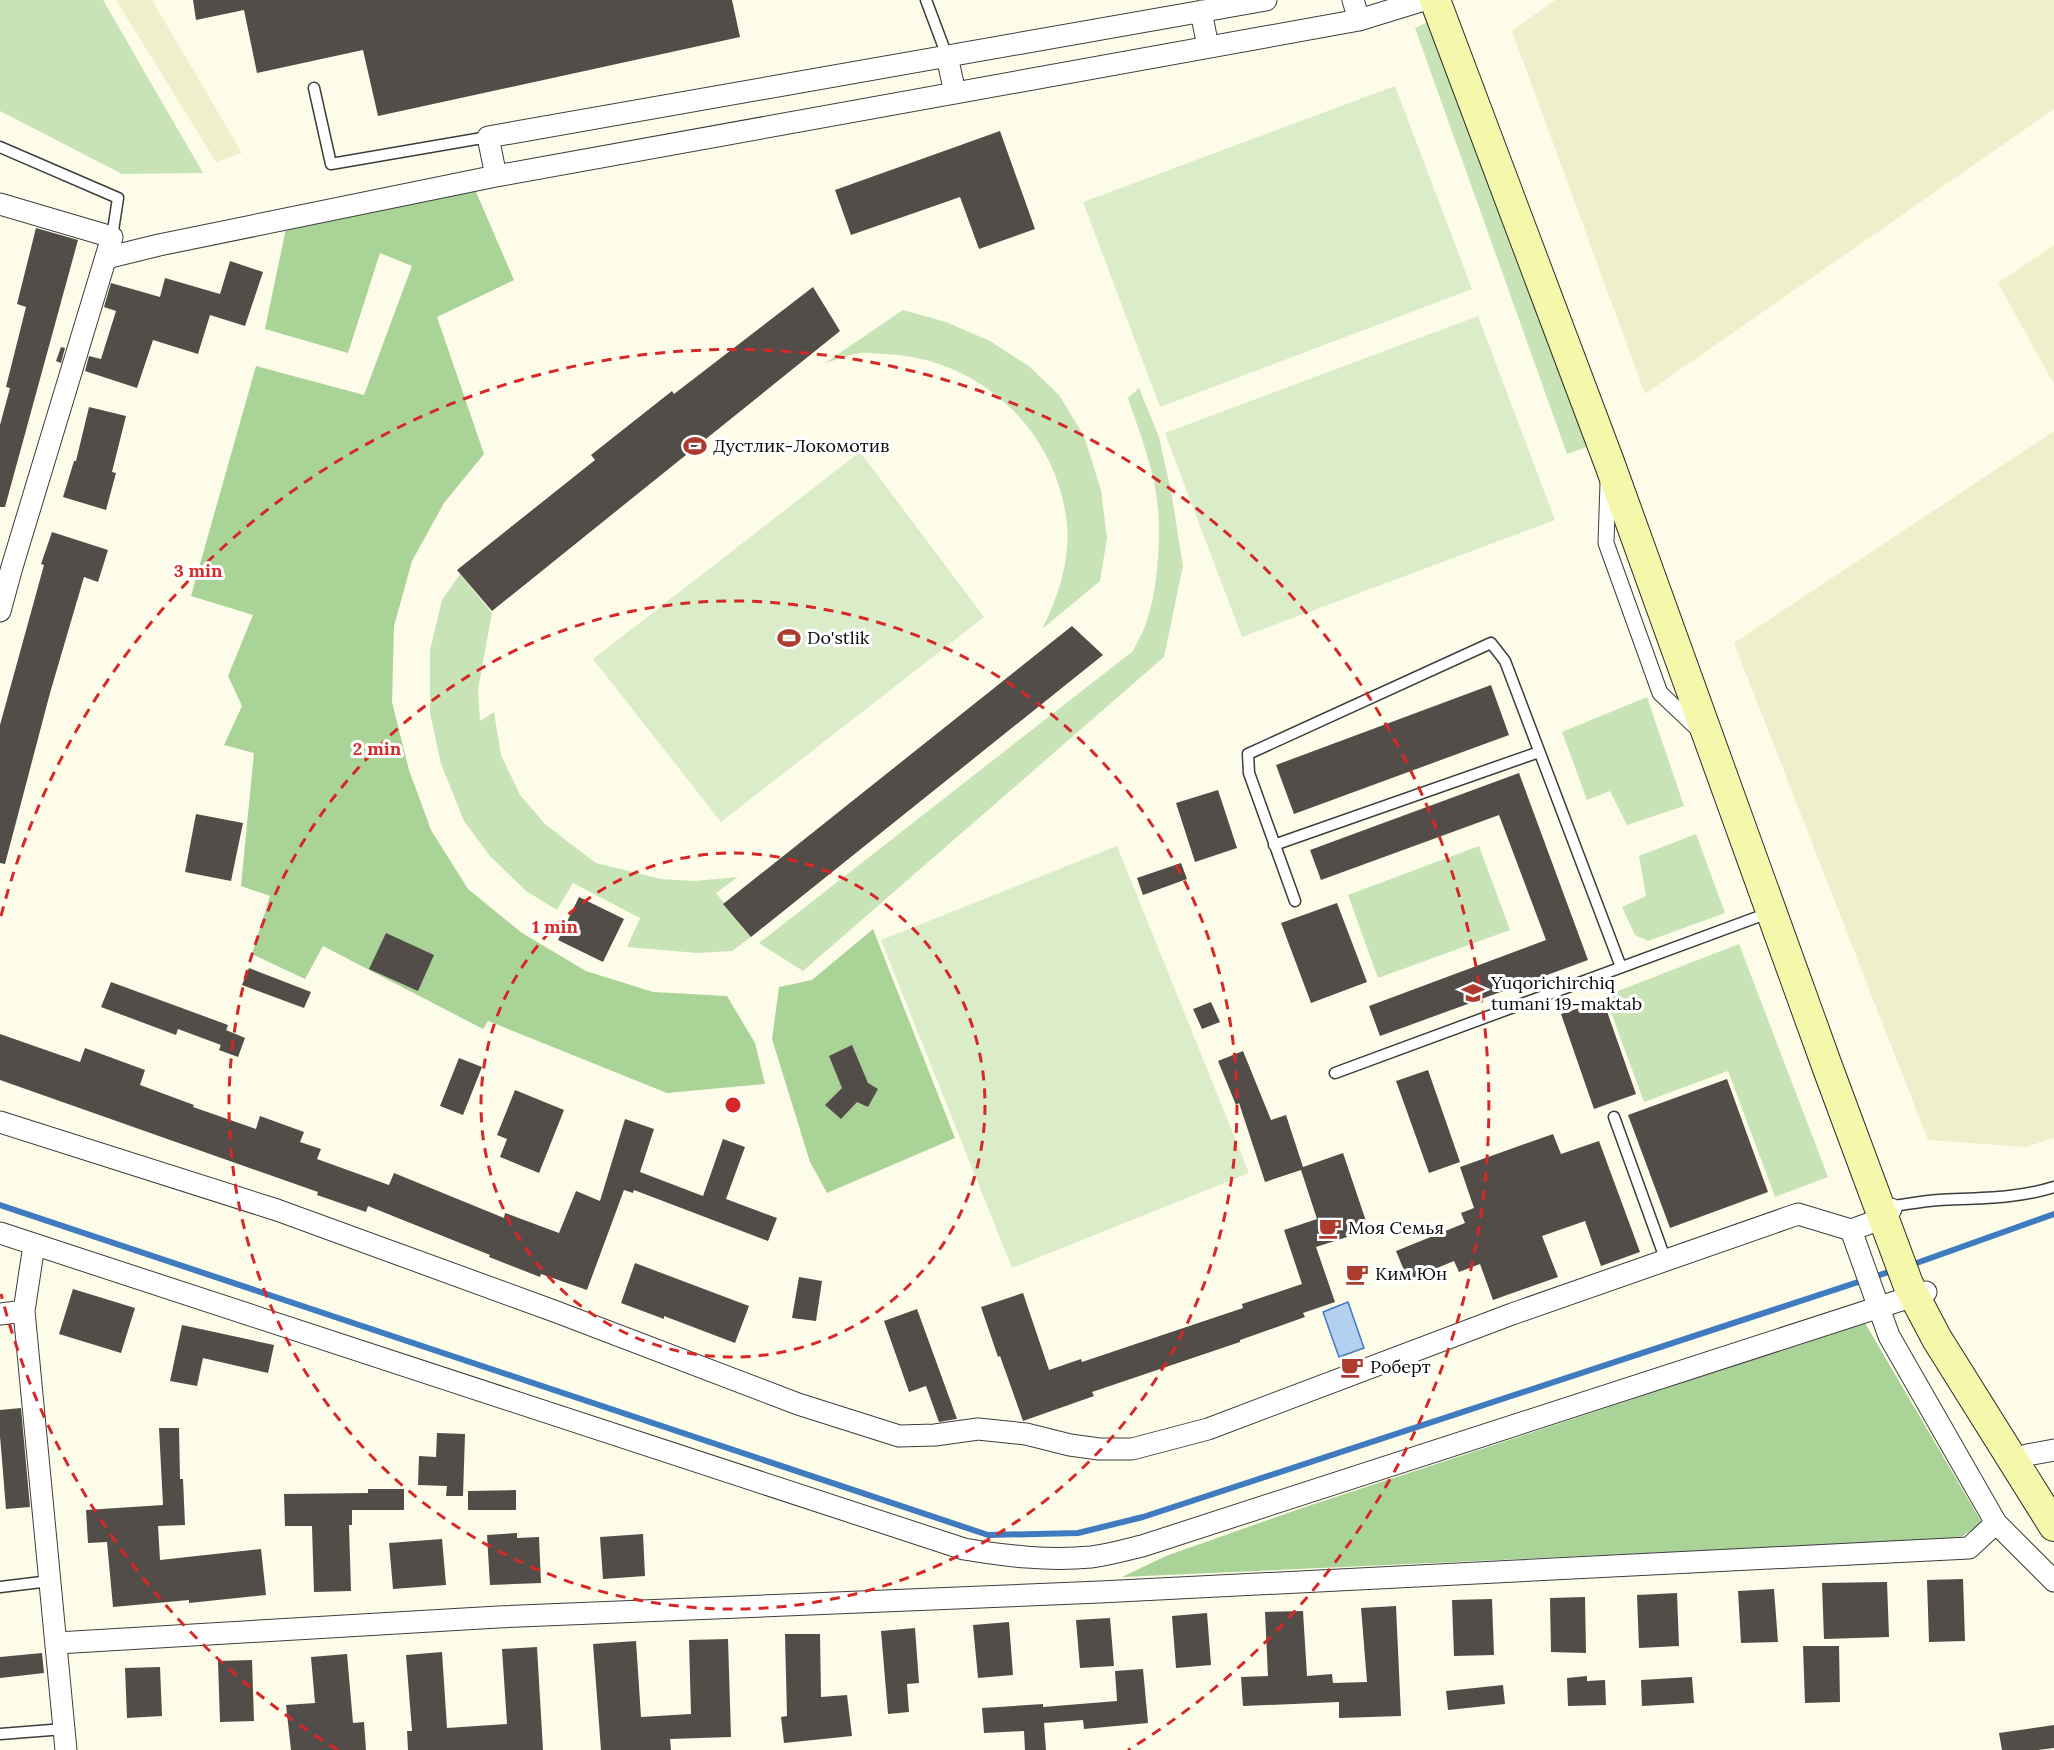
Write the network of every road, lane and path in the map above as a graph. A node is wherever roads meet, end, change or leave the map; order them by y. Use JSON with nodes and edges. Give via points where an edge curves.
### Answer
{"nodes":[{"id":1,"x":926,"y":0,"type":"edge"},
{"id":2,"x":1266,"y":0,"type":"edge"},
{"id":3,"x":1424,"y":0,"type":"edge"},
{"id":4,"x":1435,"y":0,"type":"edge"},
{"id":5,"x":1453,"y":0,"type":"edge"},
{"id":6,"x":1356,"y":10,"type":"edge"},
{"id":7,"x":1201,"y":11,"type":"junction"},
{"id":8,"x":1208,"y":46,"type":"junction"},
{"id":9,"x":946,"y":56,"type":"junction"},
{"id":10,"x":314,"y":88,"type":"dead end"},
{"id":11,"x":955,"y":93,"type":"junction"},
{"id":12,"x":488,"y":137,"type":"junction"},
{"id":13,"x":0,"y":147,"type":"edge"},
{"id":14,"x":496,"y":176,"type":"junction"},
{"id":15,"x":0,"y":204,"type":"edge"},
{"id":16,"x":112,"y":237,"type":"junction"},
{"id":17,"x":106,"y":258,"type":"junction"},
{"id":18,"x":0,"y":611,"type":"edge"},
{"id":19,"x":1539,"y":752,"type":"junction"},
{"id":20,"x":1275,"y":845,"type":"junction"},
{"id":21,"x":1295,"y":901,"type":"dead end"},
{"id":22,"x":1771,"y":912,"type":"junction"},
{"id":23,"x":1621,"y":967,"type":"junction"},
{"id":24,"x":1335,"y":1073,"type":"dead end"},
{"id":25,"x":1614,"y":1117,"type":"dead end"},
{"id":26,"x":0,"y":1122,"type":"edge"},
{"id":27,"x":2054,"y":1187,"type":"edge"},
{"id":28,"x":1888,"y":1215,"type":"junction"},
{"id":29,"x":1851,"y":1230,"type":"junction"},
{"id":30,"x":0,"y":1233,"type":"edge"},
{"id":31,"x":34,"y":1245,"type":"junction"},
{"id":32,"x":1666,"y":1261,"type":"junction"},
{"id":33,"x":1917,"y":1287,"type":"junction"},
{"id":34,"x":1872,"y":1288,"type":"junction"},
{"id":35,"x":24,"y":1311,"type":"junction"},
{"id":36,"x":0,"y":1314,"type":"edge"},
{"id":37,"x":2032,"y":1456,"type":"edge"},
{"id":38,"x":2054,"y":1495,"type":"edge"},
{"id":39,"x":1996,"y":1523,"type":"junction"},
{"id":40,"x":2054,"y":1526,"type":"edge"},
{"id":41,"x":50,"y":1581,"type":"junction"},
{"id":42,"x":2054,"y":1581,"type":"edge"},
{"id":43,"x":0,"y":1587,"type":"edge"},
{"id":44,"x":57,"y":1643,"type":"junction"},
{"id":45,"x":0,"y":1734,"type":"edge"},
{"id":46,"x":65,"y":1740,"type":"edge"}],
"edges":[{"from":1,"to":9,"type":"lane"},
{"from":2,"to":7,"type":"street"},
{"from":3,"to":6,"type":"street"},
{"from":4,"to":22,"type":"main road","via":[[1609,462]]},
{"from":5,"to":28,"type":"main road","via":[[1616,436]]},
{"from":6,"to":8,"type":"street"},
{"from":7,"to":8,"type":"street"},
{"from":7,"to":9,"type":"street"},
{"from":8,"to":11,"type":"street"},
{"from":9,"to":11,"type":"street"},
{"from":9,"to":12,"type":"street"},
{"from":10,"to":12,"type":"lane","via":[[331,164]]},
{"from":11,"to":14,"type":"street"},
{"from":12,"to":14,"type":"street"},
{"from":13,"to":16,"type":"lane","via":[[118,198]]},
{"from":14,"to":17,"type":"street"},
{"from":15,"to":16,"type":"street"},
{"from":16,"to":17,"type":"street"},
{"from":17,"to":18,"type":"street"},
{"from":19,"to":20,"type":"lane"},
{"from":19,"to":20,"type":"lane","via":[[1505,661],[1491,643],[1248,754],[1249,773]]},
{"from":19,"to":23,"type":"lane"},
{"from":20,"to":21,"type":"lane"},
{"from":22,"to":23,"type":"lane"},
{"from":22,"to":28,"type":"main road"},
{"from":23,"to":24,"type":"lane"},
{"from":25,"to":32,"type":"lane"},
{"from":26,"to":32,"type":"street","via":[[277,1210],[798,1404],[899,1436],[978,1429],[1100,1449],[1132,1449],[1208,1429],[1512,1314]]},
{"from":27,"to":28,"type":"lane","via":[[1979,1200],[1937,1200]]},
{"from":28,"to":29,"type":"street"},
{"from":28,"to":33,"type":"main road"},
{"from":29,"to":32,"type":"street","via":[[1798,1214]]},
{"from":29,"to":34,"type":"street"},
{"from":30,"to":31,"type":"street"},
{"from":31,"to":34,"type":"street","via":[[964,1549],[1042,1558],[1092,1557],[1142,1546]]},
{"from":31,"to":35,"type":"street"},
{"from":33,"to":34,"type":"street"},
{"from":33,"to":37,"type":"main road"},
{"from":34,"to":39,"type":"street","via":[[1889,1336]]},
{"from":35,"to":36,"type":"street"},
{"from":35,"to":41,"type":"street"},
{"from":37,"to":38,"type":"main road"},
{"from":37,"to":40,"type":"main road"},
{"from":39,"to":42,"type":"street"},
{"from":39,"to":44,"type":"street","via":[[1969,1548],[510,1617]]},
{"from":41,"to":43,"type":"lane"},
{"from":41,"to":44,"type":"street"},
{"from":44,"to":46,"type":"street"},
{"from":45,"to":46,"type":"lane"}]}
